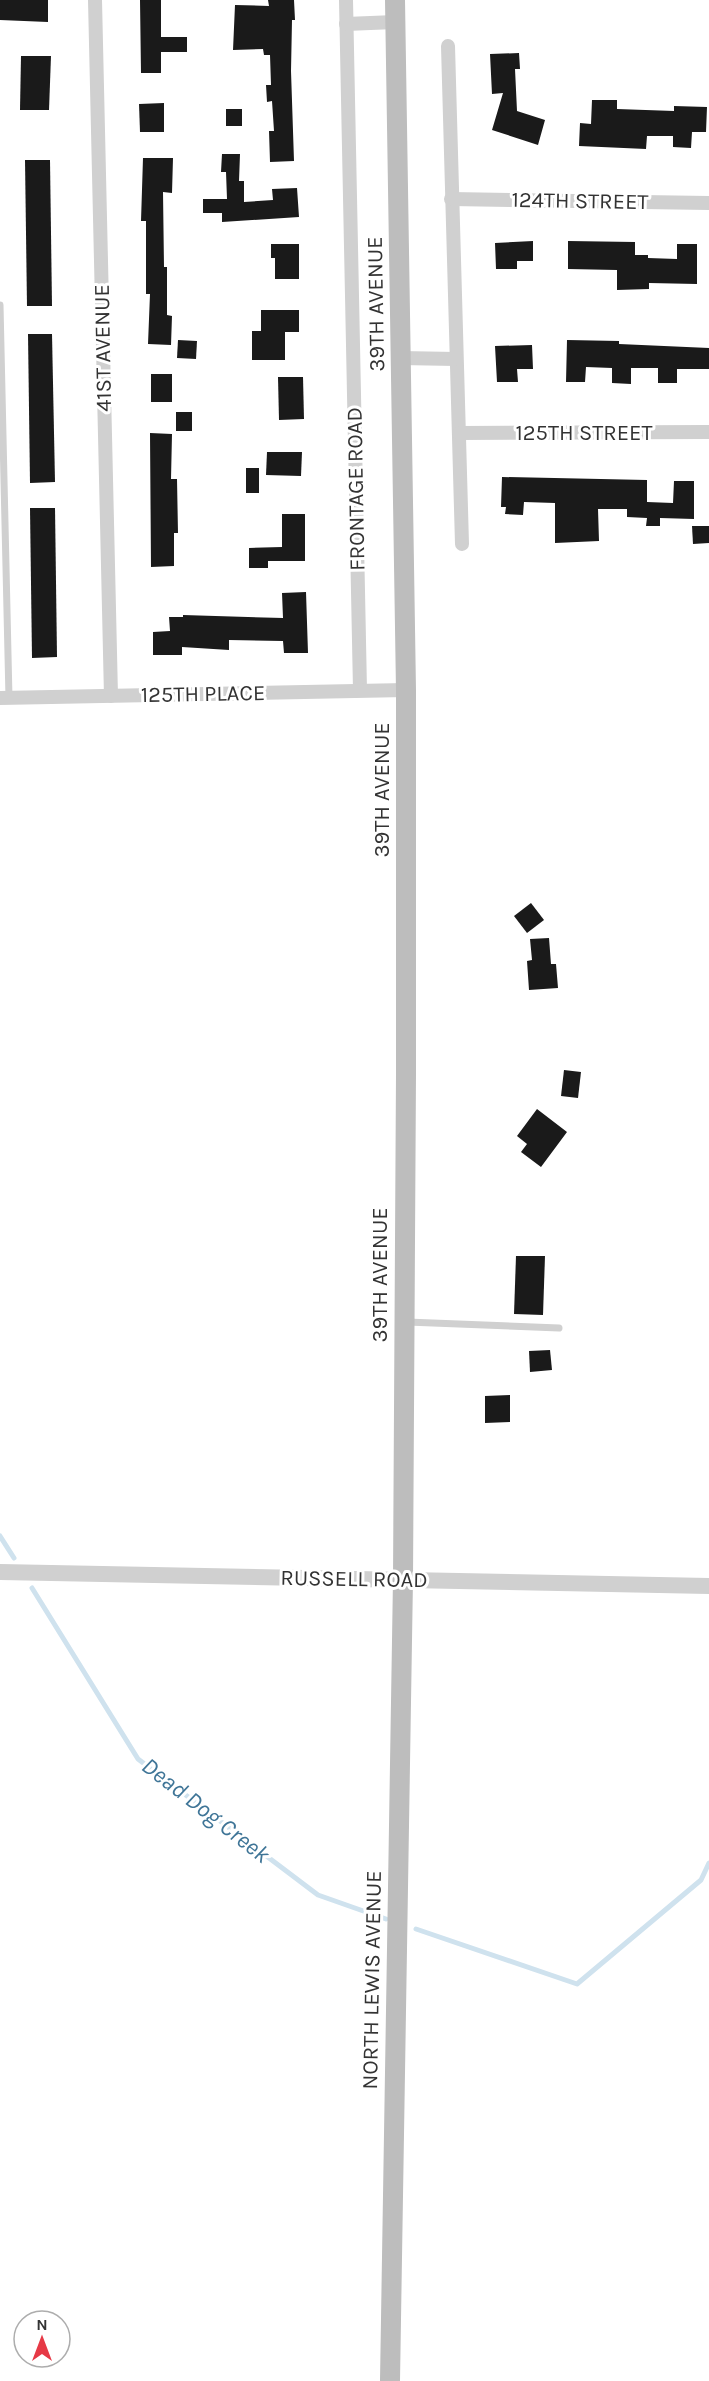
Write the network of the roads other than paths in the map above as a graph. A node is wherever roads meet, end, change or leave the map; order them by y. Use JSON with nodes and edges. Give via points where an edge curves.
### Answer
{"nodes":[{"id":1,"x":96,"y":0,"type":"edge"},
{"id":2,"x":346,"y":0,"type":"edge"},
{"id":3,"x":395,"y":0,"type":"edge"},
{"id":4,"x":395,"y":22,"type":"junction"},
{"id":5,"x":346,"y":24,"type":"junction"},
{"id":6,"x":448,"y":46,"type":"dead end"},
{"id":7,"x":451,"y":199,"type":"junction"},
{"id":8,"x":709,"y":203,"type":"edge"},
{"id":9,"x":0,"y":305,"type":"edge"},
{"id":10,"x":400,"y":358,"type":"junction"},
{"id":11,"x":456,"y":359,"type":"junction"},
{"id":12,"x":709,"y":432,"type":"edge"},
{"id":13,"x":459,"y":433,"type":"junction"},
{"id":14,"x":462,"y":544,"type":"dead end"},
{"id":15,"x":360,"y":690,"type":"junction"},
{"id":16,"x":406,"y":690,"type":"junction"},
{"id":17,"x":111,"y":696,"type":"junction"},
{"id":18,"x":5,"y":698,"type":"edge"},
{"id":19,"x":404,"y":1322,"type":"junction"},
{"id":20,"x":559,"y":1328,"type":"dead end"},
{"id":21,"x":0,"y":1572,"type":"edge"},
{"id":22,"x":403,"y":1579,"type":"junction"},
{"id":23,"x":709,"y":1586,"type":"edge"},
{"id":24,"x":390,"y":2381,"type":"edge"}],
"edges":[{"from":1,"to":17,"type":"street","name":"41ST AVENUE"},
{"from":2,"to":5,"type":"street","name":"FRONTAGE ROAD"},
{"from":3,"to":4,"type":"main road","name":"39TH AVENUE"},
{"from":4,"to":5,"type":"street"},
{"from":4,"to":10,"type":"main road","name":"39TH AVENUE"},
{"from":5,"to":15,"type":"street","name":"FRONTAGE ROAD"},
{"from":6,"to":7,"type":"street"},
{"from":7,"to":8,"type":"street","name":"124TH STREET"},
{"from":7,"to":11,"type":"street"},
{"from":9,"to":18,"type":"lane"},
{"from":10,"to":11,"type":"street"},
{"from":10,"to":16,"type":"main road","name":"39TH AVENUE"},
{"from":11,"to":13,"type":"street"},
{"from":12,"to":13,"type":"street","name":"125TH STREET"},
{"from":13,"to":14,"type":"street"},
{"from":15,"to":16,"type":"street","name":"125TH PLACE"},
{"from":15,"to":17,"type":"street","name":"125TH PLACE"},
{"from":16,"to":19,"type":"main road","name":"39TH AVENUE"},
{"from":17,"to":18,"type":"street","name":"125TH PLACE"},
{"from":19,"to":20,"type":"lane"},
{"from":19,"to":22,"type":"main road","name":"39TH AVENUE"},
{"from":21,"to":22,"type":"street","name":"RUSSELL ROAD"},
{"from":22,"to":23,"type":"street","name":"RUSSELL ROAD"},
{"from":22,"to":24,"type":"main road","name":"NORTH LEWIS AVENUE"}]}
